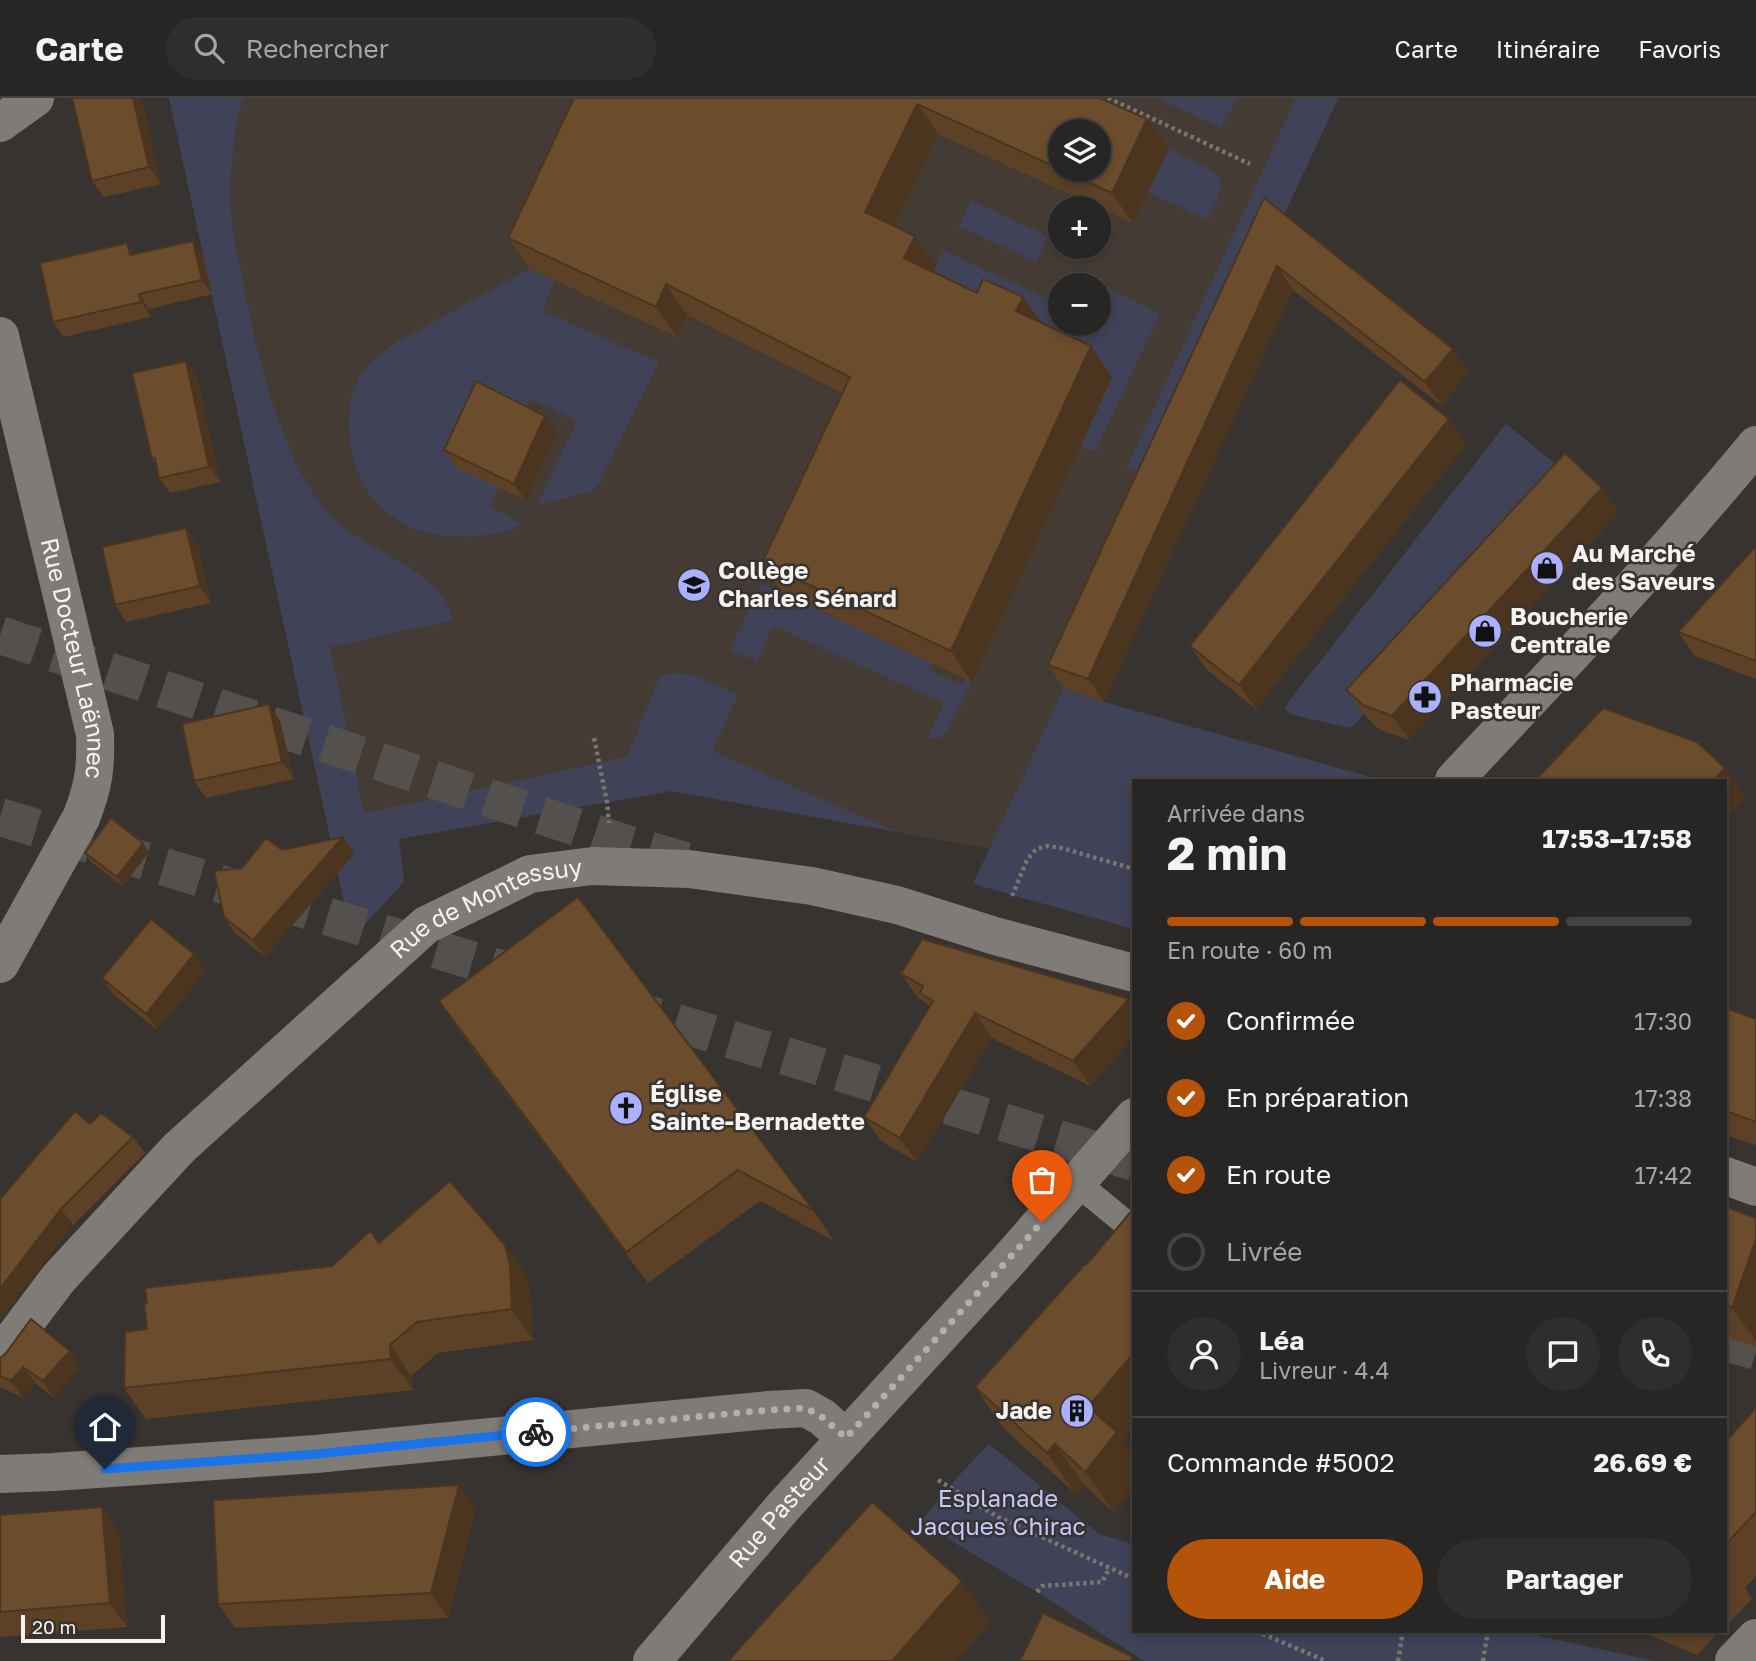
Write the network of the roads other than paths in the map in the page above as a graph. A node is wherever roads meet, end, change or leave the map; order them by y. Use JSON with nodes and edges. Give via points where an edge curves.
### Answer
{"nodes":[{"id":1,"x":35,"y":98,"type":"edge"},
{"id":2,"x":0,"y":123,"type":"edge"},
{"id":3,"x":0,"y":336,"type":"edge"},
{"id":4,"x":1756,"y":445,"type":"edge"},
{"id":5,"x":1455,"y":779,"type":"edge"},
{"id":6,"x":0,"y":964,"type":"edge"},
{"id":7,"x":1132,"y":972,"type":"edge"},
{"id":8,"x":1132,"y":1119,"type":"edge"},
{"id":9,"x":1727,"y":1175,"type":"edge"},
{"id":10,"x":1077,"y":1183,"type":"junction"},
{"id":11,"x":1756,"y":1187,"type":"edge"},
{"id":12,"x":1132,"y":1228,"type":"edge"},
{"id":13,"x":0,"y":1356,"type":"edge"},
{"id":14,"x":846,"y":1438,"type":"junction"},
{"id":15,"x":0,"y":1474,"type":"edge"},
{"id":16,"x":1756,"y":1638,"type":"edge"},
{"id":17,"x":652,"y":1661,"type":"edge"},
{"id":18,"x":1734,"y":1661,"type":"edge"}],
"edges":[{"from":1,"to":2,"type":"street"},
{"from":3,"to":6,"type":"street","name":"Rue Docteur Laënnec","via":[[95,734],[96,762],[81,818]]},
{"from":4,"to":5,"type":"street","via":[[1604,620]]},
{"from":7,"to":13,"type":"street","name":"Rue de Montessuy","via":[[897,905],[813,886],[689,869],[592,866],[530,874],[426,925],[179,1148],[58,1279]]},
{"from":8,"to":10,"type":"street","name":"Rue Pasteur"},
{"from":9,"to":11,"type":"street"},
{"from":10,"to":12,"type":"lane"},
{"from":10,"to":14,"type":"street","name":"Rue Pasteur"},
{"from":14,"to":15,"type":"street","via":[[806,1408],[316,1454]]},
{"from":14,"to":17,"type":"street","name":"Rue Pasteur"},
{"from":16,"to":18,"type":"street"}]}
